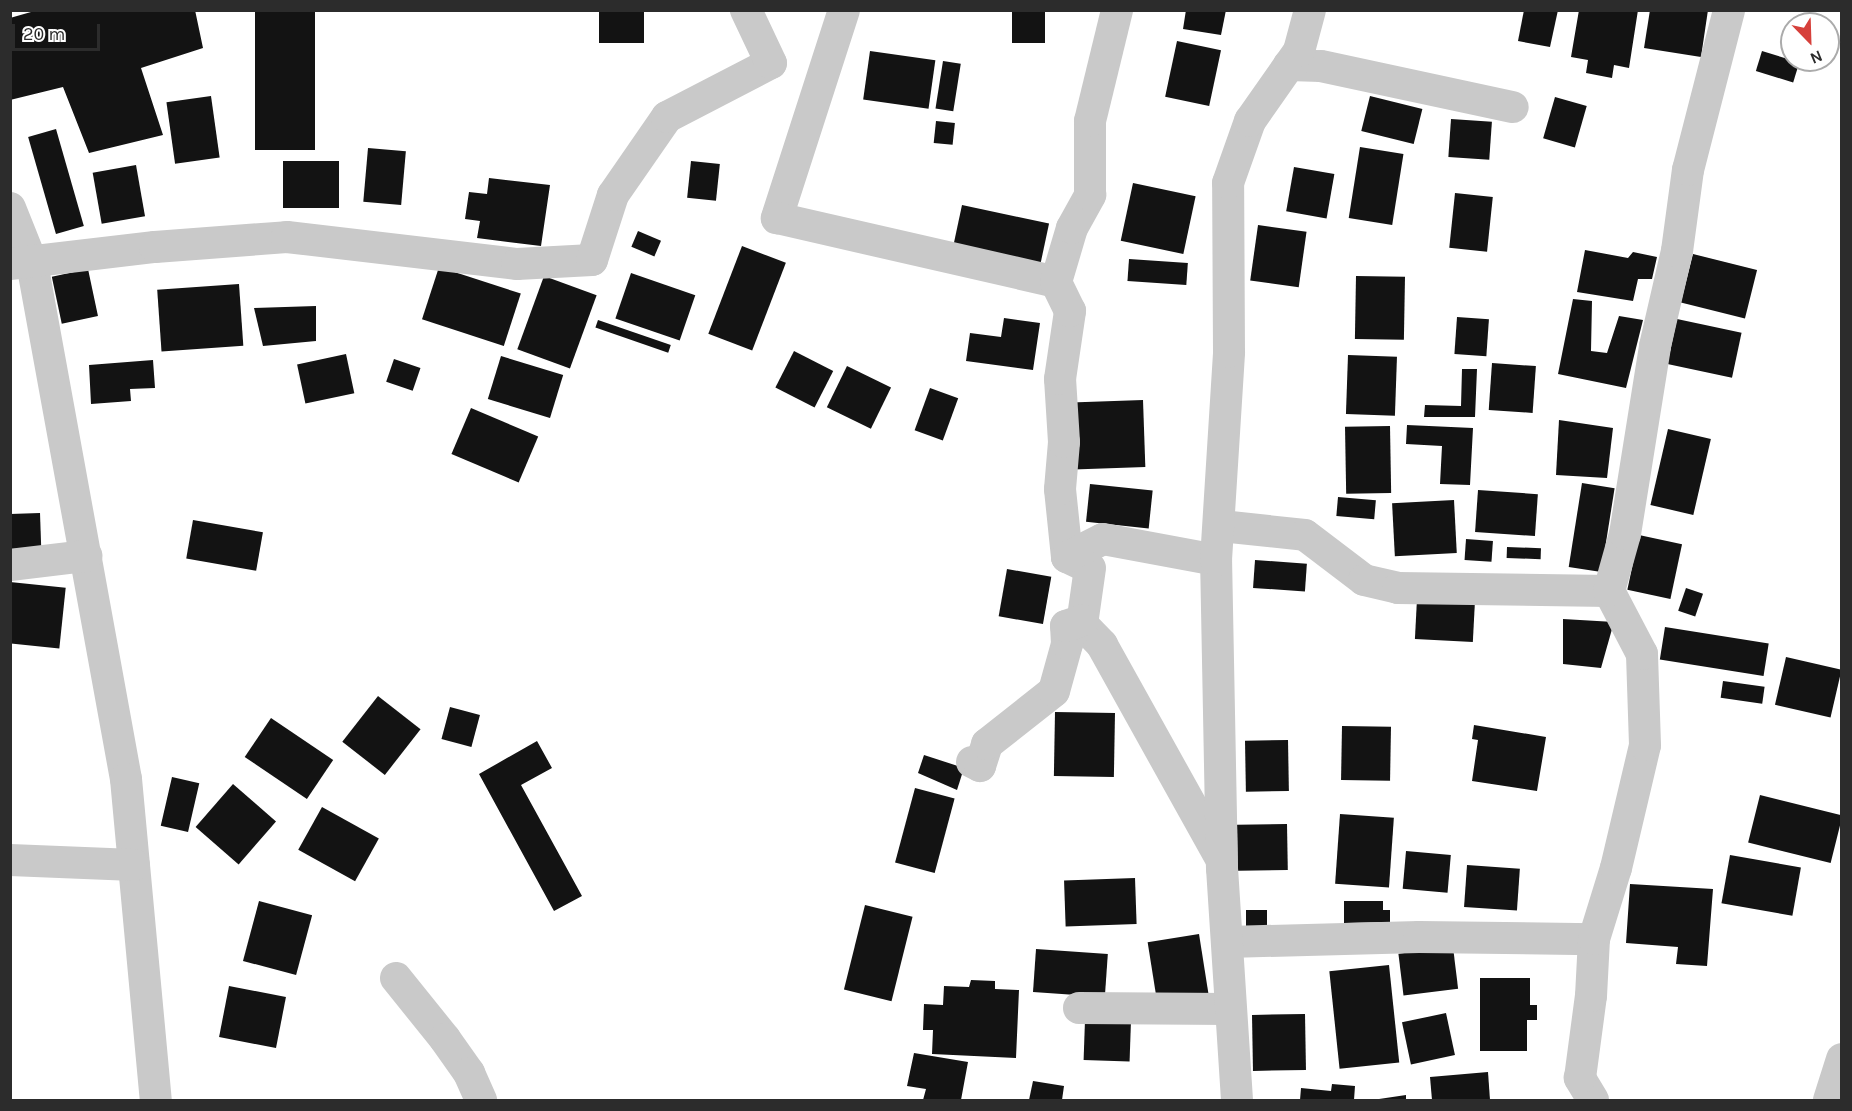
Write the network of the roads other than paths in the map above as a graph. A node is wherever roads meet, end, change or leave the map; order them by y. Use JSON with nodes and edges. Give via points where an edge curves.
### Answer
{"nodes":[{"id":1,"x":746,"y":10,"type":"edge"},
{"id":2,"x":844,"y":10,"type":"edge"},
{"id":3,"x":1117,"y":10,"type":"edge"},
{"id":4,"x":1310,"y":10,"type":"edge"},
{"id":5,"x":1729,"y":10,"type":"edge"},
{"id":6,"x":1289,"y":65,"type":"junction"},
{"id":7,"x":1513,"y":107,"type":"dead end"},
{"id":8,"x":10,"y":208,"type":"edge"},
{"id":9,"x":21,"y":264,"type":"edge"},
{"id":10,"x":1056,"y":282,"type":"junction"},
{"id":11,"x":1221,"y":526,"type":"junction"},
{"id":12,"x":86,"y":556,"type":"junction"},
{"id":13,"x":1067,"y":557,"type":"junction"},
{"id":14,"x":1216,"y":560,"type":"junction"},
{"id":15,"x":10,"y":564,"type":"edge"},
{"id":16,"x":1609,"y":591,"type":"junction"},
{"id":17,"x":1083,"y":620,"type":"junction"},
{"id":18,"x":972,"y":762,"type":"dead end"},
{"id":19,"x":10,"y":860,"type":"edge"},
{"id":20,"x":1222,"y":861,"type":"junction"},
{"id":21,"x":134,"y":865,"type":"junction"},
{"id":22,"x":1593,"y":939,"type":"junction"},
{"id":23,"x":1228,"y":942,"type":"junction"},
{"id":24,"x":396,"y":978,"type":"dead end"},
{"id":25,"x":1079,"y":1008,"type":"dead end"},
{"id":26,"x":1230,"y":1009,"type":"junction"},
{"id":27,"x":1842,"y":1059,"type":"edge"},
{"id":28,"x":156,"y":1101,"type":"edge"},
{"id":29,"x":481,"y":1101,"type":"edge"},
{"id":30,"x":1237,"y":1101,"type":"edge"},
{"id":31,"x":1593,"y":1101,"type":"edge"},
{"id":32,"x":1829,"y":1101,"type":"edge"}],
"edges":[{"from":1,"to":9,"type":"street","via":[[771,63],[667,117],[613,195],[592,260],[516,264],[287,237],[155,247]]},
{"from":2,"to":10,"type":"street","via":[[777,218]]},
{"from":3,"to":10,"type":"street","via":[[1090,121],[1090,195],[1072,228]]},
{"from":4,"to":6,"type":"street","via":[[1299,51]]},
{"from":5,"to":16,"type":"street","via":[[1688,170],[1625,534]]},
{"from":6,"to":7,"type":"street","via":[[1322,66]]},
{"from":6,"to":11,"type":"street","via":[[1250,121],[1228,183],[1229,352]]},
{"from":8,"to":9,"type":"street"},
{"from":9,"to":12,"type":"street"},
{"from":10,"to":13,"type":"street","via":[[1070,311],[1060,379],[1064,442],[1060,489]]},
{"from":11,"to":14,"type":"street"},
{"from":11,"to":16,"type":"street","via":[[1305,535],[1364,580],[1398,588],[1511,586],[1549,591]]},
{"from":12,"to":15,"type":"street"},
{"from":12,"to":21,"type":"street","via":[[126,778]]},
{"from":13,"to":14,"type":"street","via":[[1102,539]]},
{"from":13,"to":17,"type":"street","via":[[1090,568]]},
{"from":14,"to":20,"type":"street"},
{"from":16,"to":22,"type":"street","via":[[1642,654],[1645,745],[1616,868]]},
{"from":17,"to":18,"type":"street","via":[[1065,626],[1067,644],[1054,691],[987,744],[980,766]]},
{"from":17,"to":20,"type":"street","via":[[1082,624],[1102,645]]},
{"from":19,"to":21,"type":"street"},
{"from":20,"to":23,"type":"street"},
{"from":21,"to":28,"type":"street"},
{"from":22,"to":23,"type":"street","via":[[1419,937]]},
{"from":22,"to":31,"type":"street","via":[[1591,996],[1580,1078]]},
{"from":23,"to":26,"type":"street"},
{"from":24,"to":29,"type":"street","via":[[451,1048]]},
{"from":25,"to":26,"type":"street"},
{"from":26,"to":30,"type":"street"},
{"from":27,"to":32,"type":"street"}]}
